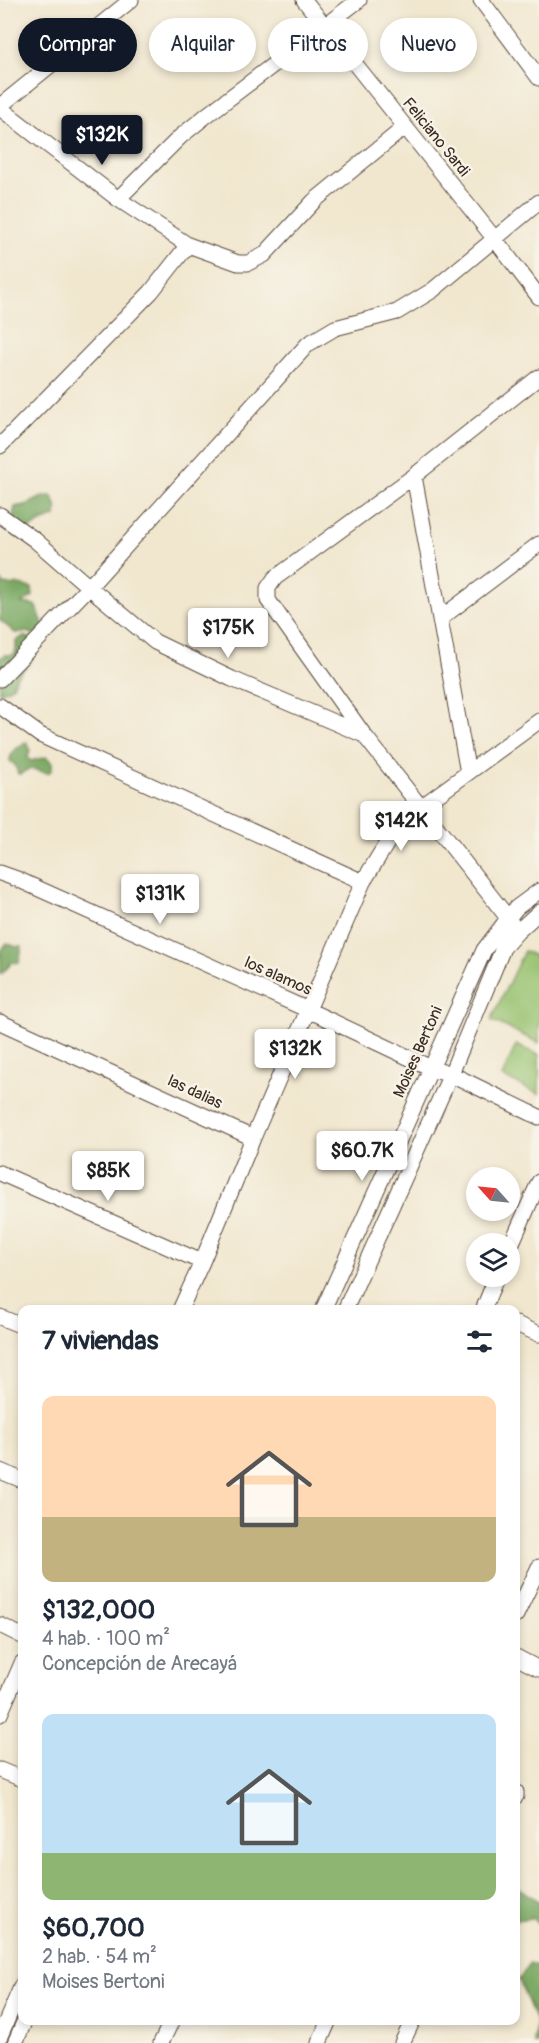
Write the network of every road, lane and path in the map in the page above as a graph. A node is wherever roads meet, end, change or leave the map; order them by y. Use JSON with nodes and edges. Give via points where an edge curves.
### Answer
{"nodes":[{"id":1,"x":131,"y":0,"type":"edge"},
{"id":2,"x":304,"y":0,"type":"edge"},
{"id":3,"x":359,"y":0,"type":"edge"},
{"id":4,"x":482,"y":0,"type":"edge"},
{"id":5,"x":317,"y":18,"type":"edge"},
{"id":6,"x":336,"y":18,"type":"edge"},
{"id":7,"x":268,"y":70,"type":"edge"},
{"id":8,"x":361,"y":72,"type":"edge"},
{"id":9,"x":539,"y":78,"type":"edge"},
{"id":10,"x":0,"y":107,"type":"edge"},
{"id":11,"x":405,"y":126,"type":"junction"},
{"id":12,"x":118,"y":200,"type":"junction"},
{"id":13,"x":539,"y":202,"type":"edge"},
{"id":14,"x":494,"y":238,"type":"junction"},
{"id":15,"x":188,"y":245,"type":"junction"},
{"id":16,"x":539,"y":297,"type":"edge"},
{"id":17,"x":539,"y":377,"type":"edge"},
{"id":18,"x":0,"y":446,"type":"edge"},
{"id":19,"x":414,"y":476,"type":"junction"},
{"id":20,"x":0,"y":515,"type":"edge"},
{"id":21,"x":539,"y":543,"type":"edge"},
{"id":22,"x":88,"y":587,"type":"junction"},
{"id":23,"x":441,"y":618,"type":"junction"},
{"id":24,"x":0,"y":679,"type":"edge"},
{"id":25,"x":0,"y":706,"type":"edge"},
{"id":26,"x":539,"y":721,"type":"edge"},
{"id":27,"x":364,"y":735,"type":"junction"},
{"id":28,"x":468,"y":773,"type":"junction"},
{"id":29,"x":421,"y":807,"type":"junction"},
{"id":30,"x":0,"y":873,"type":"edge"},
{"id":31,"x":363,"y":882,"type":"junction"},
{"id":32,"x":539,"y":891,"type":"edge"},
{"id":33,"x":539,"y":912,"type":"edge"},
{"id":34,"x":508,"y":918,"type":"junction"},
{"id":35,"x":517,"y":932,"type":"junction"},
{"id":36,"x":308,"y":1010,"type":"junction"},
{"id":37,"x":0,"y":1022,"type":"edge"},
{"id":38,"x":430,"y":1068,"type":"junction"},
{"id":39,"x":451,"y":1074,"type":"junction"},
{"id":40,"x":539,"y":1117,"type":"edge"},
{"id":41,"x":253,"y":1138,"type":"junction"},
{"id":42,"x":0,"y":1173,"type":"edge"},
{"id":43,"x":539,"y":1182,"type":"edge"},
{"id":44,"x":516,"y":1233,"type":"edge"},
{"id":45,"x":202,"y":1262,"type":"junction"},
{"id":46,"x":492,"y":1287,"type":"edge"},
{"id":47,"x":182,"y":1305,"type":"edge"},
{"id":48,"x":325,"y":1305,"type":"edge"},
{"id":49,"x":347,"y":1305,"type":"edge"},
{"id":50,"x":485,"y":1305,"type":"edge"},
{"id":51,"x":0,"y":1317,"type":"edge"},
{"id":52,"x":18,"y":1324,"type":"edge"},
{"id":53,"x":520,"y":1326,"type":"edge"},
{"id":54,"x":539,"y":1334,"type":"edge"},
{"id":55,"x":0,"y":1471,"type":"edge"},
{"id":56,"x":18,"y":1478,"type":"edge"},
{"id":57,"x":539,"y":1567,"type":"edge"},
{"id":58,"x":520,"y":1607,"type":"edge"},
{"id":59,"x":0,"y":1625,"type":"edge"},
{"id":60,"x":18,"y":1634,"type":"edge"},
{"id":61,"x":520,"y":1659,"type":"edge"},
{"id":62,"x":539,"y":1669,"type":"edge"},
{"id":63,"x":18,"y":1672,"type":"edge"},
{"id":64,"x":0,"y":1714,"type":"edge"},
{"id":65,"x":0,"y":1770,"type":"edge"},
{"id":66,"x":18,"y":1777,"type":"edge"},
{"id":67,"x":18,"y":1994,"type":"edge"},
{"id":68,"x":23,"y":2025,"type":"edge"},
{"id":69,"x":170,"y":2025,"type":"edge"},
{"id":70,"x":327,"y":2025,"type":"edge"},
{"id":71,"x":411,"y":2025,"type":"edge"},
{"id":72,"x":0,"y":2036,"type":"edge"},
{"id":73,"x":15,"y":2043,"type":"edge"},
{"id":74,"x":161,"y":2043,"type":"edge"},
{"id":75,"x":319,"y":2043,"type":"edge"},
{"id":76,"x":402,"y":2043,"type":"edge"}],
"edges":[{"from":1,"to":10,"type":"street"},
{"from":2,"to":5,"type":"street","name":"Feliciano Sardi"},
{"from":3,"to":6,"type":"street"},
{"from":4,"to":9,"type":"street"},
{"from":7,"to":12,"type":"street","via":[[180,137]]},
{"from":8,"to":11,"type":"street","name":"Feliciano Sardi"},
{"from":10,"to":12,"type":"street"},
{"from":11,"to":14,"type":"street","name":"Feliciano Sardi"},
{"from":11,"to":15,"type":"street","via":[[314,201],[264,255],[238,263]]},
{"from":12,"to":15,"type":"street"},
{"from":13,"to":14,"type":"street"},
{"from":14,"to":16,"type":"street","name":"Feliciano Sardi"},
{"from":14,"to":22,"type":"street","via":[[433,290],[397,312],[335,328],[308,344]]},
{"from":15,"to":18,"type":"street","via":[[151,292]]},
{"from":17,"to":19,"type":"street"},
{"from":19,"to":23,"type":"street"},
{"from":19,"to":27,"type":"street","via":[[275,578],[268,588],[268,600]]},
{"from":20,"to":22,"type":"street"},
{"from":21,"to":23,"type":"street"},
{"from":22,"to":24,"type":"street"},
{"from":22,"to":27,"type":"street","via":[[155,642]]},
{"from":23,"to":28,"type":"street"},
{"from":25,"to":31,"type":"street","via":[[40,735]]},
{"from":26,"to":28,"type":"street"},
{"from":27,"to":29,"type":"street"},
{"from":28,"to":29,"type":"street"},
{"from":29,"to":31,"type":"street","via":[[390,838]]},
{"from":29,"to":34,"type":"street"},
{"from":30,"to":36,"type":"street","name":"los alamos"},
{"from":31,"to":36,"type":"street"},
{"from":32,"to":34,"type":"street","name":"Moises Bertoni"},
{"from":33,"to":35,"type":"street"},
{"from":34,"to":35,"type":"street"},
{"from":34,"to":38,"type":"street","name":"Moises Bertoni","via":[[484,950]]},
{"from":35,"to":39,"type":"street","via":[[503,948]]},
{"from":36,"to":38,"type":"street","name":"los alamos"},
{"from":36,"to":41,"type":"street"},
{"from":37,"to":41,"type":"street","name":"las dalias"},
{"from":38,"to":39,"type":"street","name":"los alamos"},
{"from":38,"to":48,"type":"street","name":"Moises Bertoni"},
{"from":39,"to":40,"type":"street","name":"los alamos"},
{"from":39,"to":49,"type":"street"},
{"from":41,"to":45,"type":"street"},
{"from":42,"to":45,"type":"street"},
{"from":43,"to":44,"type":"street"},
{"from":45,"to":47,"type":"street"},
{"from":46,"to":50,"type":"street"},
{"from":51,"to":52,"type":"street"},
{"from":53,"to":54,"type":"street"},
{"from":55,"to":56,"type":"street"},
{"from":57,"to":58,"type":"street"},
{"from":59,"to":60,"type":"street"},
{"from":61,"to":62,"type":"street"},
{"from":63,"to":64,"type":"street"},
{"from":65,"to":66,"type":"street"},
{"from":67,"to":72,"type":"street"},
{"from":68,"to":73,"type":"street"},
{"from":69,"to":74,"type":"street"},
{"from":70,"to":75,"type":"street"},
{"from":71,"to":76,"type":"street"}]}
